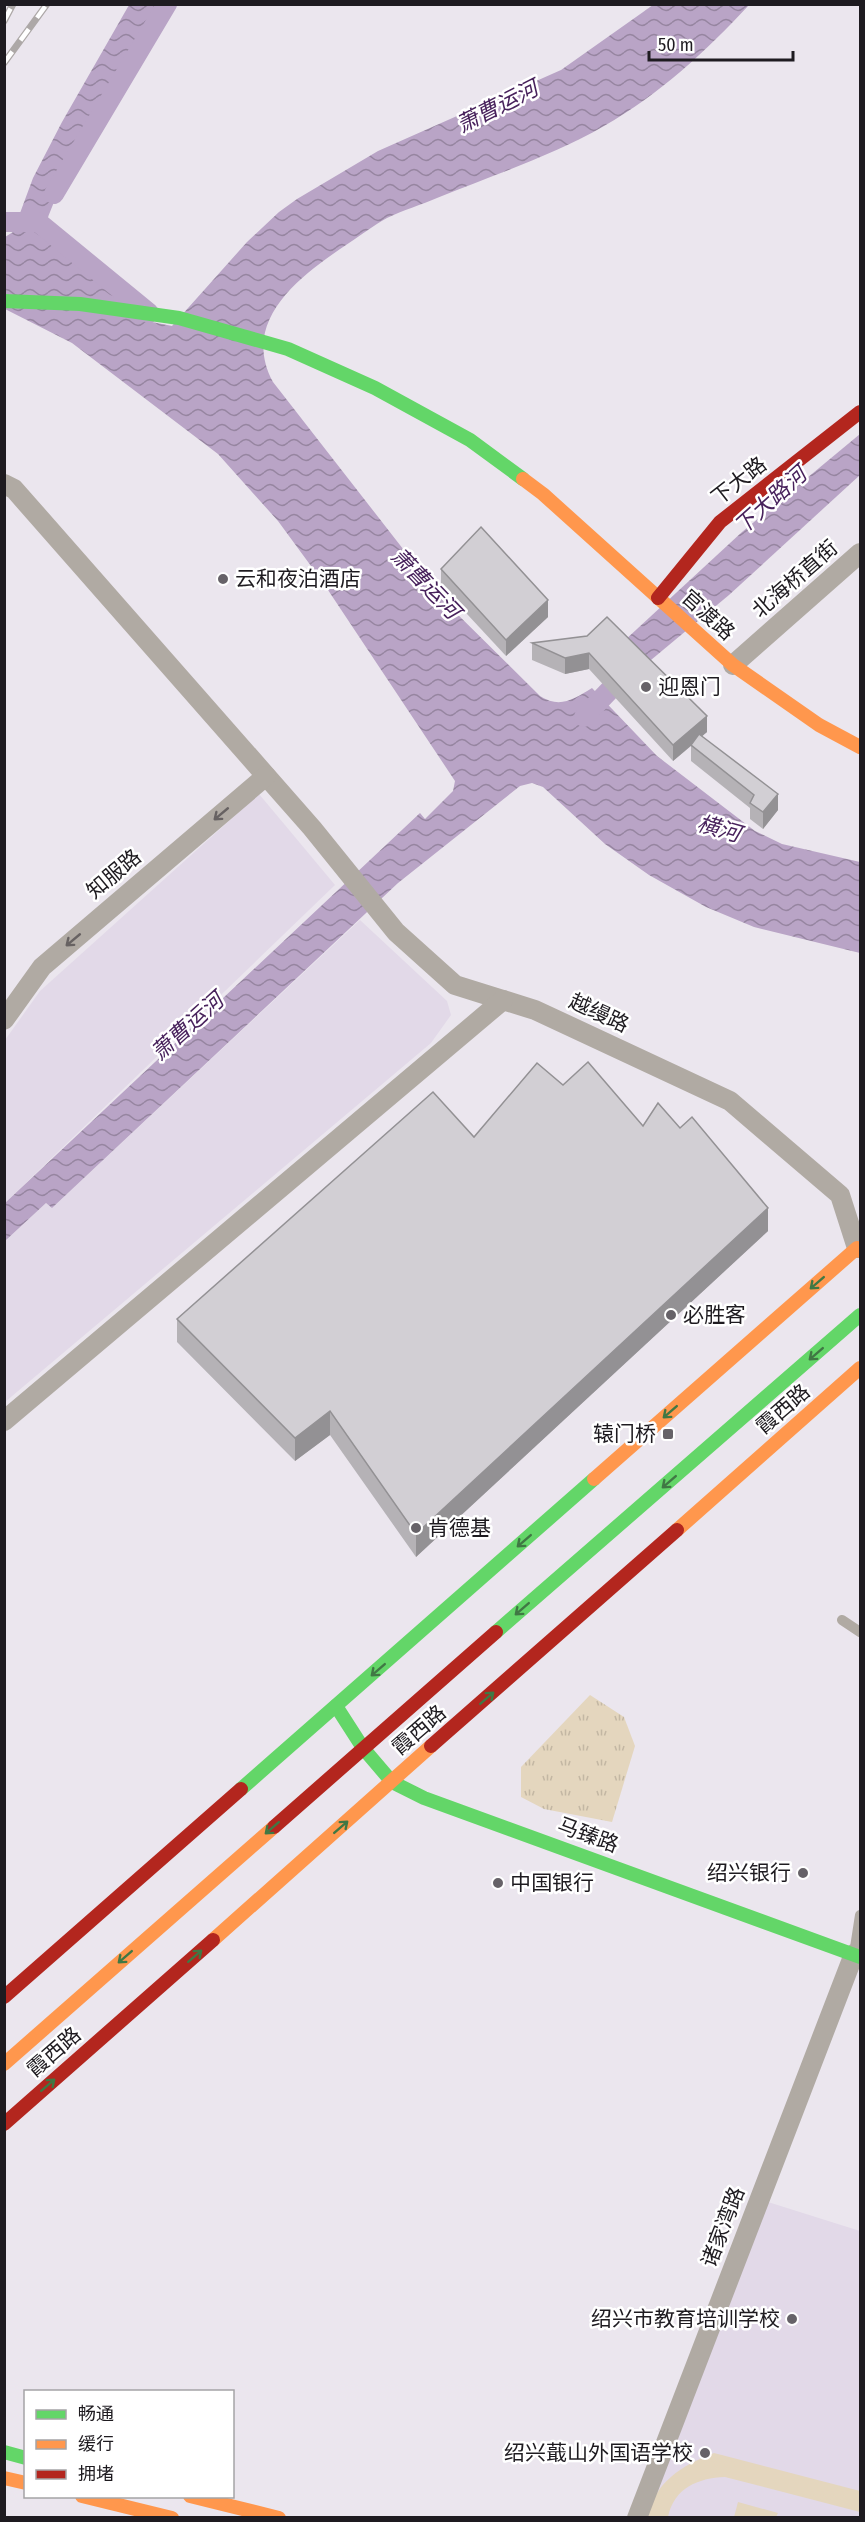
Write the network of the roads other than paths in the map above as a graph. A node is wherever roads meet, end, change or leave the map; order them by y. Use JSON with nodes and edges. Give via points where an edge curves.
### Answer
{"nodes":[{"id":1,"x":4,"y":300,"type":"edge"},
{"id":2,"x":861,"y":412,"type":"edge"},
{"id":3,"x":4,"y":484,"type":"edge"},
{"id":4,"x":861,"y":553,"type":"edge"},
{"id":5,"x":658,"y":598,"type":"junction"},
{"id":6,"x":733,"y":666,"type":"junction"},
{"id":7,"x":861,"y":747,"type":"edge"},
{"id":8,"x":266,"y":776,"type":"junction"},
{"id":9,"x":503,"y":1000,"type":"junction"},
{"id":10,"x":4,"y":1020,"type":"edge"},
{"id":11,"x":859,"y":1250,"type":"edge"},
{"id":12,"x":861,"y":1315,"type":"edge"},
{"id":13,"x":861,"y":1368,"type":"edge"},
{"id":14,"x":4,"y":1421,"type":"edge"},
{"id":15,"x":842,"y":1620,"type":"dead end"},
{"id":16,"x":861,"y":1632,"type":"edge"},
{"id":17,"x":336,"y":1706,"type":"junction"},
{"id":18,"x":363,"y":1748,"type":"junction"},
{"id":19,"x":392,"y":1782,"type":"junction"},
{"id":20,"x":861,"y":1915,"type":"edge"},
{"id":21,"x":857,"y":1956,"type":"edge"},
{"id":22,"x":4,"y":1997,"type":"edge"},
{"id":23,"x":4,"y":2064,"type":"edge"},
{"id":24,"x":4,"y":2124,"type":"edge"},
{"id":25,"x":4,"y":2452,"type":"edge"},
{"id":26,"x":24,"y":2457,"type":"edge"},
{"id":27,"x":4,"y":2478,"type":"edge"},
{"id":28,"x":24,"y":2483,"type":"edge"},
{"id":29,"x":91,"y":2498,"type":"edge"},
{"id":30,"x":198,"y":2498,"type":"edge"},
{"id":31,"x":172,"y":2517,"type":"edge"},
{"id":32,"x":279,"y":2517,"type":"edge"},
{"id":33,"x":637,"y":2517,"type":"edge"}],
"edges":[{"from":1,"to":5,"type":"main road","name":"官渡路","via":[[80,304],[179,318],[288,349],[375,388],[470,440],[543,494]]},
{"from":2,"to":5,"type":"main road","name":"下大路","via":[[720,522]]},
{"from":3,"to":8,"type":"street","name":"越缦路","via":[[14,489]]},
{"from":4,"to":6,"type":"street","name":"北海桥直街"},
{"from":5,"to":6,"type":"main road","name":"官渡路"},
{"from":6,"to":7,"type":"main road","name":"官渡路","via":[[819,725]]},
{"from":8,"to":9,"type":"street","name":"越缦路","via":[[396,932],[455,985]]},
{"from":8,"to":10,"type":"street","name":"知服路","one_way":true,"via":[[42,967]]},
{"from":9,"to":11,"type":"street","name":"越缦路","via":[[535,1010],[730,1101],[840,1195]]},
{"from":9,"to":14,"type":"street"},
{"from":11,"to":17,"type":"main road","one_way":true},
{"from":12,"to":18,"type":"main road","name":"霞西路","one_way":true},
{"from":19,"to":13,"type":"main road","name":"霞西路","one_way":true},
{"from":15,"to":16,"type":"lane"},
{"from":17,"to":18,"type":"main road","name":"马臻路"},
{"from":17,"to":22,"type":"main road"},
{"from":18,"to":19,"type":"main road","name":"马臻路"},
{"from":18,"to":23,"type":"main road","name":"霞西路","one_way":true},
{"from":19,"to":21,"type":"main road","name":"马臻路","via":[[424,1798]]},
{"from":24,"to":19,"type":"main road","name":"霞西路","one_way":true},
{"from":20,"to":21,"type":"lane"},
{"from":21,"to":33,"type":"street","name":"诸家湾路"},
{"from":25,"to":26,"type":"main road"},
{"from":27,"to":28,"type":"main road"},
{"from":29,"to":31,"type":"main road"},
{"from":30,"to":32,"type":"main road"}]}
